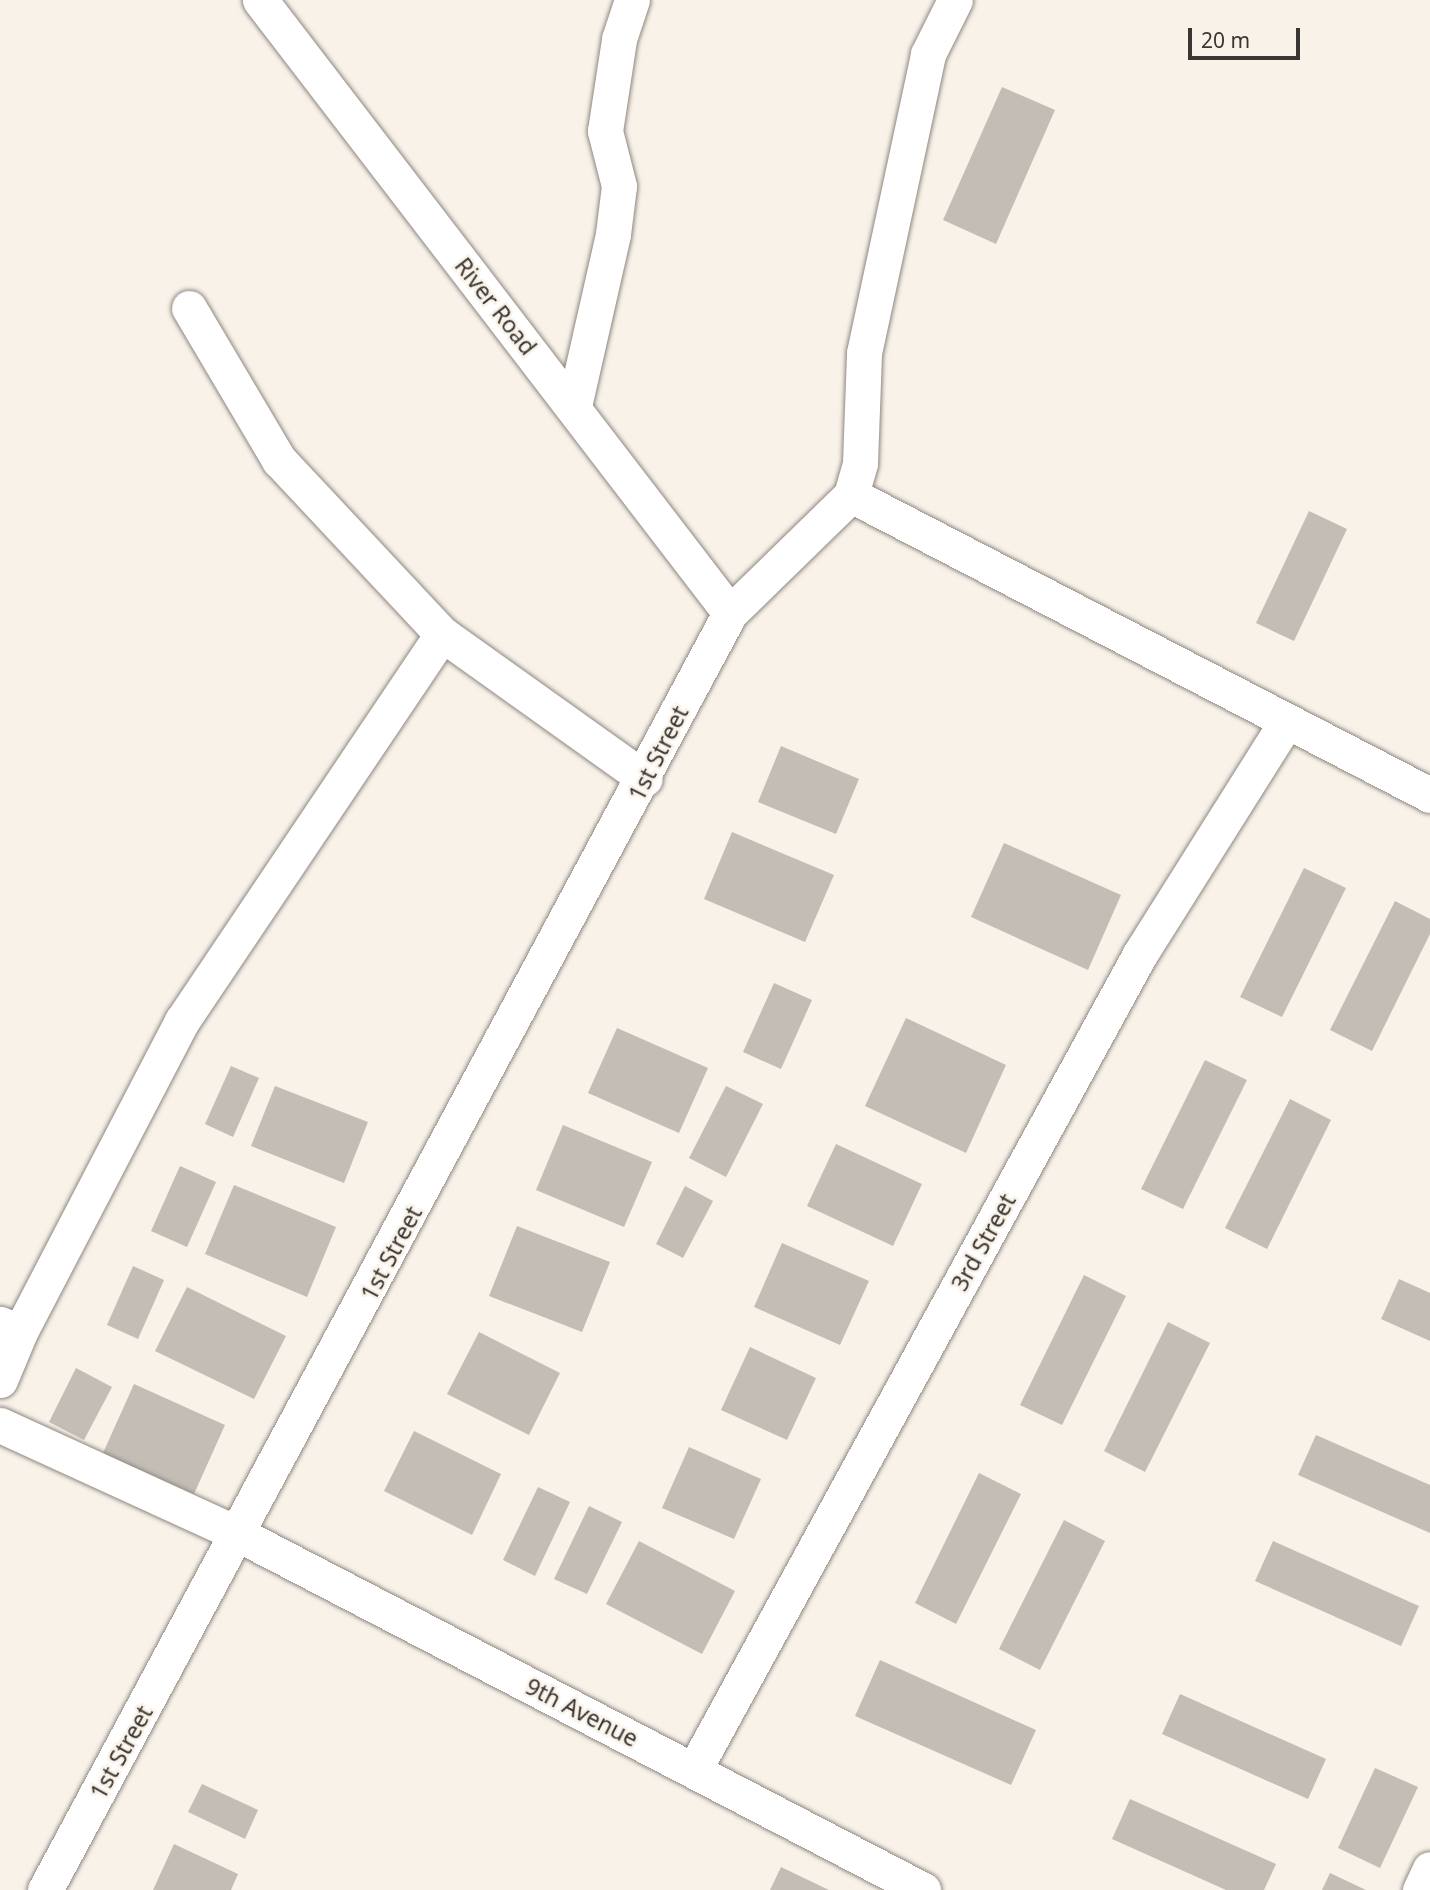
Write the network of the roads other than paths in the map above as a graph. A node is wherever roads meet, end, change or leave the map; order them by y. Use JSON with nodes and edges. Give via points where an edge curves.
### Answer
{"nodes":[{"id":1,"x":261,"y":0,"type":"edge"},
{"id":2,"x":632,"y":0,"type":"edge"},
{"id":3,"x":955,"y":0,"type":"edge"},
{"id":4,"x":189,"y":309,"type":"dead end"},
{"id":5,"x":574,"y":406,"type":"junction"},
{"id":6,"x":851,"y":495,"type":"junction"},
{"id":7,"x":730,"y":613,"type":"junction"},
{"id":8,"x":442,"y":634,"type":"junction"},
{"id":9,"x":1286,"y":722,"type":"junction"},
{"id":10,"x":645,"y":779,"type":"junction"},
{"id":11,"x":1430,"y":795,"type":"edge"},
{"id":12,"x":10,"y":1328,"type":"edge"},
{"id":13,"x":0,"y":1380,"type":"edge"},
{"id":14,"x":0,"y":1425,"type":"edge"},
{"id":15,"x":240,"y":1535,"type":"junction"},
{"id":16,"x":694,"y":1770,"type":"junction"},
{"id":17,"x":1430,"y":1869,"type":"edge"},
{"id":18,"x":45,"y":1890,"type":"edge"},
{"id":19,"x":923,"y":1890,"type":"edge"},
{"id":20,"x":1420,"y":1890,"type":"edge"}],
"edges":[{"from":1,"to":5,"type":"street","name":"River Road"},
{"from":2,"to":5,"type":"street","via":[[619,39],[605,131],[619,186]]},
{"from":3,"to":6,"type":"street","via":[[928,54],[864,353],[860,463]]},
{"from":4,"to":8,"type":"street","via":[[279,460]]},
{"from":5,"to":7,"type":"street","name":"River Road"},
{"from":6,"to":7,"type":"street","name":"1st Street"},
{"from":6,"to":9,"type":"street"},
{"from":7,"to":10,"type":"street","name":"1st Street"},
{"from":8,"to":10,"type":"street"},
{"from":8,"to":12,"type":"street","via":[[182,1021]]},
{"from":9,"to":11,"type":"street"},
{"from":9,"to":16,"type":"street","name":"3rd Street","via":[[1140,954]]},
{"from":10,"to":15,"type":"street","name":"1st Street"},
{"from":12,"to":13,"type":"street"},
{"from":14,"to":15,"type":"street","name":"9th Avenue"},
{"from":15,"to":16,"type":"street","name":"9th Avenue"},
{"from":15,"to":18,"type":"street","name":"1st Street"},
{"from":16,"to":19,"type":"street","name":"9th Avenue"},
{"from":17,"to":20,"type":"street"}]}
